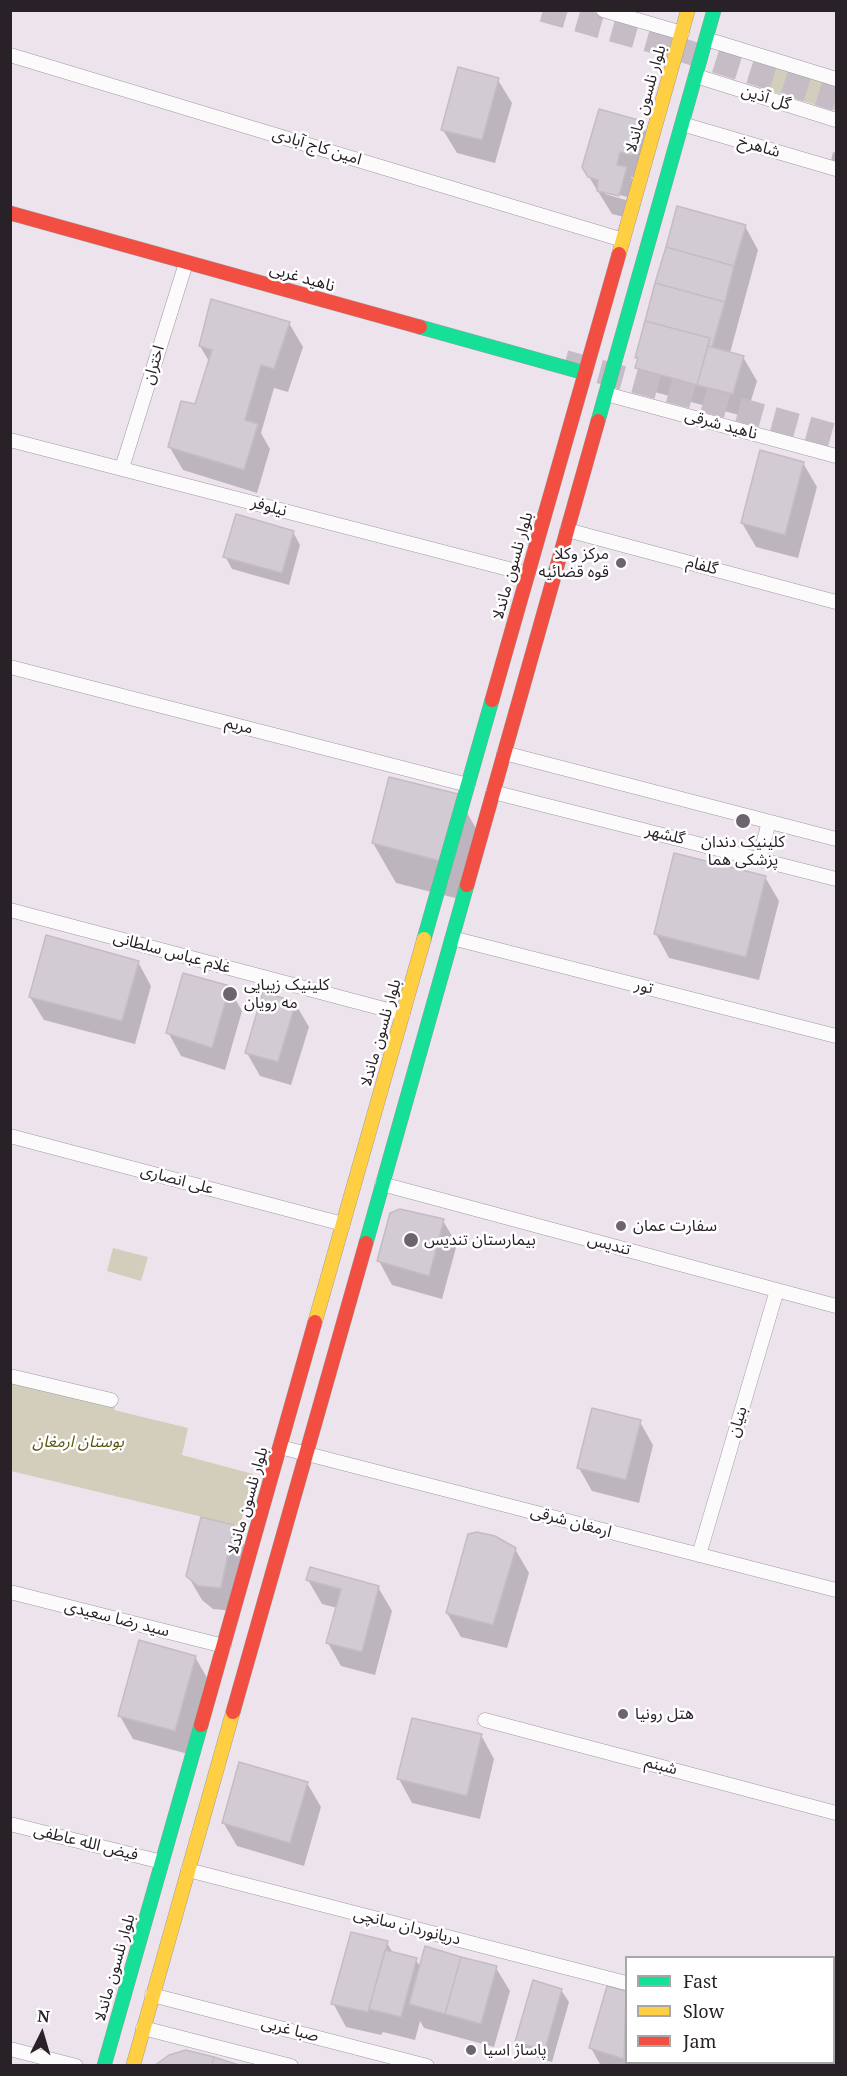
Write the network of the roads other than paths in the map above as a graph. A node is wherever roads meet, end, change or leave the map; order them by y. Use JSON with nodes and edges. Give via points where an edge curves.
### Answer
{"nodes":[{"id":1,"x":603,"y":10,"type":"edge"},
{"id":2,"x":688,"y":10,"type":"edge"},
{"id":3,"x":714,"y":10,"type":"edge"},
{"id":4,"x":682,"y":33,"type":"junction"},
{"id":5,"x":706,"y":39,"type":"junction"},
{"id":6,"x":10,"y":55,"type":"edge"},
{"id":7,"x":696,"y":76,"type":"junction"},
{"id":8,"x":837,"y":80,"type":"edge"},
{"id":9,"x":837,"y":120,"type":"edge"},
{"id":10,"x":682,"y":124,"type":"junction"},
{"id":11,"x":837,"y":169,"type":"edge"},
{"id":12,"x":10,"y":213,"type":"edge"},
{"id":13,"x":623,"y":240,"type":"junction"},
{"id":14,"x":186,"y":263,"type":"junction"},
{"id":15,"x":585,"y":374,"type":"junction"},
{"id":16,"x":606,"y":394,"type":"junction"},
{"id":17,"x":10,"y":440,"type":"edge"},
{"id":18,"x":837,"y":456,"type":"edge"},
{"id":19,"x":122,"y":468,"type":"junction"},
{"id":20,"x":567,"y":530,"type":"junction"},
{"id":21,"x":528,"y":574,"type":"junction"},
{"id":22,"x":837,"y":602,"type":"edge"},
{"id":23,"x":10,"y":667,"type":"edge"},
{"id":24,"x":504,"y":753,"type":"junction"},
{"id":25,"x":468,"y":785,"type":"junction"},
{"id":26,"x":493,"y":792,"type":"junction"},
{"id":27,"x":769,"y":822,"type":"junction"},
{"id":28,"x":837,"y":839,"type":"edge"},
{"id":29,"x":759,"y":859,"type":"junction"},
{"id":30,"x":837,"y":879,"type":"edge"},
{"id":31,"x":10,"y":910,"type":"edge"},
{"id":32,"x":452,"y":938,"type":"junction"},
{"id":33,"x":403,"y":1014,"type":"junction"},
{"id":34,"x":837,"y":1036,"type":"edge"},
{"id":35,"x":10,"y":1136,"type":"edge"},
{"id":36,"x":382,"y":1184,"type":"junction"},
{"id":37,"x":343,"y":1224,"type":"junction"},
{"id":38,"x":777,"y":1290,"type":"junction"},
{"id":39,"x":837,"y":1306,"type":"edge"},
{"id":40,"x":10,"y":1376,"type":"edge"},
{"id":41,"x":111,"y":1400,"type":"dead end"},
{"id":42,"x":280,"y":1447,"type":"junction"},
{"id":43,"x":306,"y":1453,"type":"junction"},
{"id":44,"x":699,"y":1555,"type":"junction"},
{"id":45,"x":837,"y":1590,"type":"edge"},
{"id":46,"x":10,"y":1592,"type":"edge"},
{"id":47,"x":224,"y":1646,"type":"junction"},
{"id":48,"x":485,"y":1720,"type":"dead end"},
{"id":49,"x":837,"y":1813,"type":"edge"},
{"id":50,"x":10,"y":1824,"type":"edge"},
{"id":51,"x":162,"y":1862,"type":"junction"},
{"id":52,"x":188,"y":1870,"type":"junction"},
{"id":53,"x":625,"y":1982,"type":"edge"},
{"id":54,"x":152,"y":1995,"type":"junction"},
{"id":55,"x":143,"y":2028,"type":"junction"},
{"id":56,"x":10,"y":2049,"type":"edge"},
{"id":57,"x":401,"y":2062,"type":"edge"},
{"id":58,"x":76,"y":2066,"type":"edge"},
{"id":59,"x":105,"y":2066,"type":"edge"},
{"id":60,"x":133,"y":2066,"type":"edge"},
{"id":61,"x":291,"y":2066,"type":"edge"},
{"id":62,"x":427,"y":2066,"type":"edge"}],
"edges":[{"from":1,"to":4,"type":"street"},
{"from":2,"to":4,"type":"main road","name":"بلوار نلسون ماندلا"},
{"from":3,"to":5,"type":"main road"},
{"from":4,"to":13,"type":"main road","name":"بلوار نلسون ماندلا"},
{"from":5,"to":7,"type":"main road"},
{"from":5,"to":8,"type":"street"},
{"from":6,"to":13,"type":"street","name":"امین کاج آبادی"},
{"from":7,"to":9,"type":"street","name":"گل آذین"},
{"from":7,"to":10,"type":"main road"},
{"from":10,"to":11,"type":"street","name":"شاهرخ"},
{"from":10,"to":16,"type":"main road"},
{"from":12,"to":14,"type":"main road","name":"ناهید غربی"},
{"from":13,"to":15,"type":"main road","name":"بلوار نلسون ماندلا"},
{"from":14,"to":15,"type":"main road","name":"ناهید غربی"},
{"from":14,"to":19,"type":"street","name":"اختران"},
{"from":15,"to":21,"type":"main road","name":"بلوار نلسون ماندلا"},
{"from":16,"to":18,"type":"street","name":"ناهید شرقی"},
{"from":16,"to":20,"type":"main road"},
{"from":17,"to":19,"type":"street","name":"نیلوفر"},
{"from":19,"to":21,"type":"street","name":"نیلوفر"},
{"from":20,"to":22,"type":"street","name":"گلفام"},
{"from":20,"to":24,"type":"main road"},
{"from":21,"to":25,"type":"main road","name":"بلوار نلسون ماندلا"},
{"from":23,"to":25,"type":"street","name":"مریم"},
{"from":24,"to":26,"type":"main road"},
{"from":24,"to":27,"type":"street"},
{"from":25,"to":33,"type":"main road","name":"بلوار نلسون ماندلا"},
{"from":26,"to":29,"type":"street","name":"گلشهر"},
{"from":26,"to":32,"type":"main road"},
{"from":27,"to":28,"type":"street"},
{"from":27,"to":29,"type":"street"},
{"from":29,"to":30,"type":"street","name":"گلشهر"},
{"from":31,"to":33,"type":"street","name":"غلام عباس سلطانی"},
{"from":32,"to":34,"type":"street","name":"تور"},
{"from":32,"to":36,"type":"main road"},
{"from":33,"to":37,"type":"main road","name":"بلوار نلسون ماندلا"},
{"from":35,"to":37,"type":"street","name":"علی انصاری"},
{"from":36,"to":38,"type":"street","name":"تندیس"},
{"from":36,"to":43,"type":"main road"},
{"from":37,"to":42,"type":"main road","name":"بلوار نلسون ماندلا"},
{"from":38,"to":39,"type":"street","name":"تندیس"},
{"from":38,"to":44,"type":"street","name":"بنیان"},
{"from":40,"to":41,"type":"street"},
{"from":42,"to":43,"type":"street","name":"ارمغان شرقی"},
{"from":42,"to":47,"type":"main road","name":"بلوار نلسون ماندلا"},
{"from":43,"to":44,"type":"street","name":"ارمغان شرقی"},
{"from":43,"to":52,"type":"main road"},
{"from":44,"to":45,"type":"street","name":"ارمغان شرقی"},
{"from":46,"to":47,"type":"street","name":"سید رضا سعیدی"},
{"from":47,"to":51,"type":"main road","name":"بلوار نلسون ماندلا"},
{"from":48,"to":49,"type":"street","name":"شبنم"},
{"from":50,"to":51,"type":"street","name":"فیض الله عاطفی"},
{"from":51,"to":59,"type":"main road","name":"بلوار نلسون ماندلا"},
{"from":52,"to":53,"type":"street","name":"دریانوردان سانچی"},
{"from":52,"to":54,"type":"main road"},
{"from":54,"to":55,"type":"main road"},
{"from":54,"to":57,"type":"street","name":"صبا غربی"},
{"from":55,"to":60,"type":"main road"},
{"from":55,"to":61,"type":"street","name":"صبا غربی"},
{"from":56,"to":58,"type":"street"},
{"from":57,"to":62,"type":"street","name":"صبا غربی"}]}
